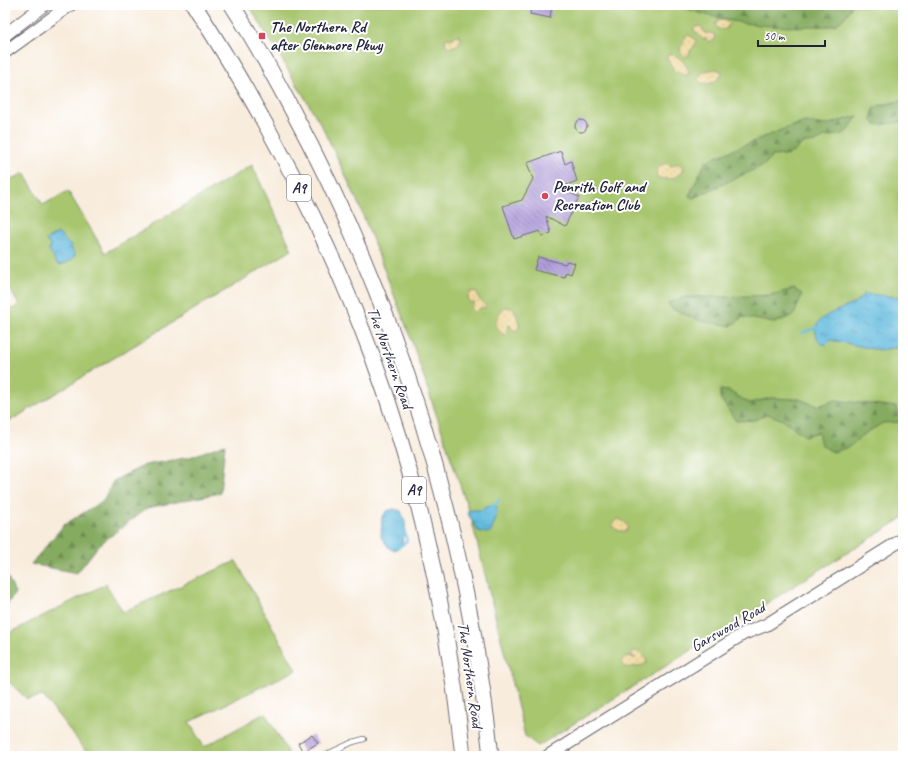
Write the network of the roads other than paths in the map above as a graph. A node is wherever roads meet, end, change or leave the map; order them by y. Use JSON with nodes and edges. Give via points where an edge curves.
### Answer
{"nodes":[{"id":1,"x":44,"y":5,"type":"edge"},
{"id":2,"x":70,"y":5,"type":"edge"},
{"id":3,"x":194,"y":5,"type":"edge"},
{"id":4,"x":232,"y":5,"type":"edge"},
{"id":5,"x":5,"y":35,"type":"edge"},
{"id":6,"x":5,"y":52,"type":"edge"},
{"id":7,"x":903,"y":539,"type":"edge"},
{"id":8,"x":364,"y":740,"type":"dead end"},
{"id":9,"x":323,"y":756,"type":"edge"},
{"id":10,"x":463,"y":756,"type":"edge"},
{"id":11,"x":490,"y":756,"type":"edge"},
{"id":12,"x":548,"y":756,"type":"edge"}],
"edges":[{"from":1,"to":5,"type":"street"},
{"from":2,"to":6,"type":"street"},
{"from":3,"to":10,"type":"highway","name":"The Northern Road","number":"A9","via":[[230,60],[297,182],[349,296],[373,359],[422,518],[449,650]]},
{"from":4,"to":11,"type":"highway","name":"The Northern Road","number":"A9","via":[[270,69],[325,175],[400,353],[435,466],[464,581],[477,654]]},
{"from":7,"to":12,"type":"street","name":"Garswood Road","via":[[766,625],[743,634]]},
{"from":8,"to":9,"type":"lane","via":[[352,742]]}]}
